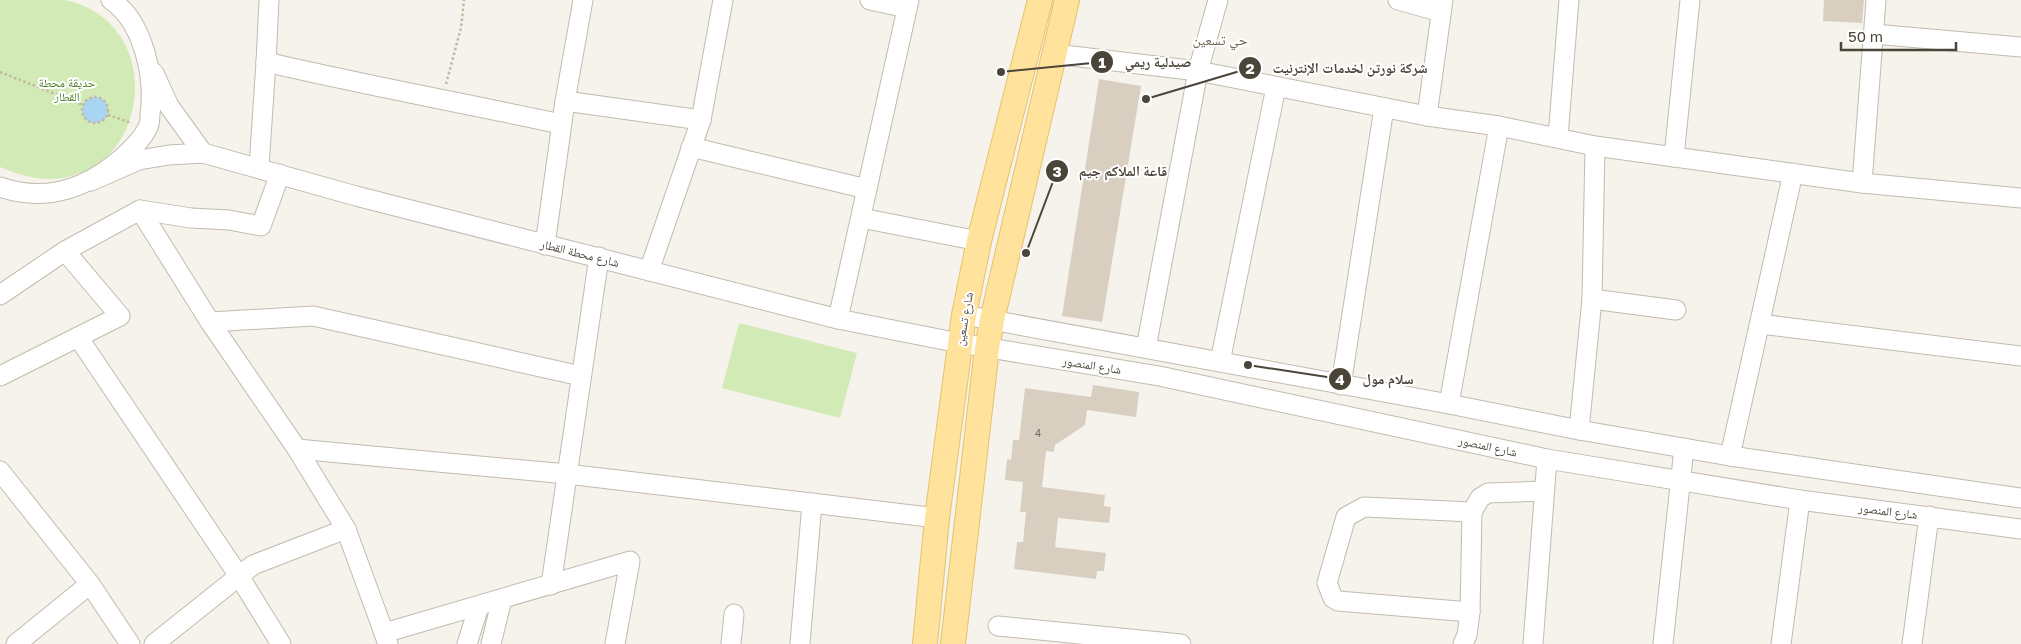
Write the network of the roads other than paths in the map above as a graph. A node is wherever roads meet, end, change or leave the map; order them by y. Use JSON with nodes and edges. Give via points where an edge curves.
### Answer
{"nodes":[{"id":1,"x":111,"y":0,"type":"edge"},
{"id":2,"x":269,"y":0,"type":"edge"},
{"id":3,"x":584,"y":0,"type":"edge"},
{"id":4,"x":723,"y":0,"type":"edge"},
{"id":5,"x":870,"y":0,"type":"edge"},
{"id":6,"x":1040,"y":0,"type":"edge"},
{"id":7,"x":1066,"y":0,"type":"edge"},
{"id":8,"x":1218,"y":0,"type":"edge"},
{"id":9,"x":1398,"y":0,"type":"edge"},
{"id":10,"x":1569,"y":0,"type":"edge"},
{"id":11,"x":1690,"y":0,"type":"edge"},
{"id":12,"x":1876,"y":0,"type":"edge"},
{"id":13,"x":908,"y":4,"type":"edge"},
{"id":14,"x":1442,"y":6,"type":"edge"},
{"id":15,"x":1874,"y":34,"type":"junction"},
{"id":16,"x":2021,"y":47,"type":"edge"},
{"id":17,"x":1055,"y":54,"type":"junction"},
{"id":18,"x":147,"y":57,"type":"junction"},
{"id":19,"x":266,"y":62,"type":"junction"},
{"id":20,"x":1198,"y":71,"type":"junction"},
{"id":21,"x":1276,"y":87,"type":"junction"},
{"id":22,"x":565,"y":101,"type":"junction"},
{"id":23,"x":1384,"y":108,"type":"junction"},
{"id":24,"x":1427,"y":116,"type":"junction"},
{"id":25,"x":702,"y":120,"type":"junction"},
{"id":26,"x":561,"y":124,"type":"junction"},
{"id":27,"x":1499,"y":126,"type":"junction"},
{"id":28,"x":1558,"y":137,"type":"junction"},
{"id":29,"x":1595,"y":146,"type":"junction"},
{"id":30,"x":691,"y":147,"type":"junction"},
{"id":31,"x":203,"y":153,"type":"junction"},
{"id":32,"x":1674,"y":157,"type":"junction"},
{"id":33,"x":259,"y":167,"type":"junction"},
{"id":34,"x":1793,"y":173,"type":"junction"},
{"id":35,"x":280,"y":174,"type":"junction"},
{"id":36,"x":91,"y":181,"type":"junction"},
{"id":37,"x":1862,"y":182,"type":"junction"},
{"id":38,"x":0,"y":187,"type":"edge"},
{"id":39,"x":867,"y":189,"type":"junction"},
{"id":40,"x":2021,"y":198,"type":"edge"},
{"id":41,"x":140,"y":210,"type":"junction"},
{"id":42,"x":861,"y":218,"type":"junction"},
{"id":43,"x":979,"y":241,"type":"junction"},
{"id":44,"x":545,"y":245,"type":"junction"},
{"id":45,"x":65,"y":251,"type":"junction"},
{"id":46,"x":599,"y":257,"type":"junction"},
{"id":47,"x":650,"y":272,"type":"junction"},
{"id":48,"x":0,"y":295,"type":"edge"},
{"id":49,"x":1592,"y":299,"type":"junction"},
{"id":50,"x":1676,"y":310,"type":"dead end"},
{"id":51,"x":964,"y":315,"type":"junction"},
{"id":52,"x":838,"y":319,"type":"junction"},
{"id":53,"x":992,"y":320,"type":"junction"},
{"id":54,"x":210,"y":322,"type":"junction"},
{"id":55,"x":1760,"y":324,"type":"junction"},
{"id":56,"x":78,"y":337,"type":"junction"},
{"id":57,"x":959,"y":343,"type":"junction"},
{"id":58,"x":987,"y":348,"type":"junction"},
{"id":59,"x":1146,"y":348,"type":"junction"},
{"id":60,"x":2020,"y":351,"type":"edge"},
{"id":61,"x":1220,"y":362,"type":"junction"},
{"id":62,"x":0,"y":376,"type":"edge"},
{"id":63,"x":581,"y":376,"type":"junction"},
{"id":64,"x":1342,"y":385,"type":"junction"},
{"id":65,"x":1449,"y":404,"type":"junction"},
{"id":66,"x":1579,"y":430,"type":"junction"},
{"id":67,"x":1684,"y":448,"type":"junction"},
{"id":68,"x":297,"y":449,"type":"junction"},
{"id":69,"x":1730,"y":456,"type":"junction"},
{"id":70,"x":1546,"y":459,"type":"junction"},
{"id":71,"x":0,"y":471,"type":"edge"},
{"id":72,"x":567,"y":474,"type":"junction"},
{"id":73,"x":1680,"y":480,"type":"junction"},
{"id":74,"x":1544,"y":491,"type":"junction"},
{"id":75,"x":2021,"y":498,"type":"edge"},
{"id":76,"x":1800,"y":500,"type":"junction"},
{"id":77,"x":812,"y":503,"type":"junction"},
{"id":78,"x":1472,"y":512,"type":"junction"},
{"id":79,"x":1929,"y":516,"type":"junction"},
{"id":80,"x":937,"y":518,"type":"junction"},
{"id":81,"x":346,"y":529,"type":"junction"},
{"id":82,"x":2021,"y":529,"type":"edge"},
{"id":83,"x":239,"y":576,"type":"junction"},
{"id":84,"x":90,"y":584,"type":"junction"},
{"id":85,"x":551,"y":585,"type":"junction"},
{"id":86,"x":502,"y":599,"type":"junction"},
{"id":87,"x":479,"y":606,"type":"junction"},
{"id":88,"x":1470,"y":612,"type":"junction"},
{"id":89,"x":734,"y":614,"type":"dead end"},
{"id":90,"x":998,"y":626,"type":"dead end"},
{"id":91,"x":386,"y":639,"type":"edge"},
{"id":92,"x":1095,"y":640,"type":"edge"},
{"id":93,"x":16,"y":644,"type":"edge"},
{"id":94,"x":130,"y":644,"type":"edge"},
{"id":95,"x":154,"y":644,"type":"edge"},
{"id":96,"x":281,"y":644,"type":"edge"},
{"id":97,"x":467,"y":644,"type":"edge"},
{"id":98,"x":491,"y":644,"type":"edge"},
{"id":99,"x":615,"y":644,"type":"edge"},
{"id":100,"x":731,"y":644,"type":"edge"},
{"id":101,"x":800,"y":644,"type":"edge"},
{"id":102,"x":925,"y":644,"type":"edge"},
{"id":103,"x":953,"y":644,"type":"edge"},
{"id":104,"x":1181,"y":644,"type":"edge"},
{"id":105,"x":1463,"y":644,"type":"edge"},
{"id":106,"x":1533,"y":644,"type":"edge"},
{"id":107,"x":1663,"y":644,"type":"edge"},
{"id":108,"x":1781,"y":644,"type":"edge"},
{"id":109,"x":1912,"y":644,"type":"edge"}],
"edges":[{"from":1,"to":18,"type":"street","via":[[139,36]]},
{"from":2,"to":19,"type":"street"},
{"from":3,"to":22,"type":"street"},
{"from":4,"to":25,"type":"street"},
{"from":5,"to":13,"type":"street"},
{"from":6,"to":43,"type":"main road","name":"شارع تسعين"},
{"from":7,"to":17,"type":"main road"},
{"from":8,"to":20,"type":"street"},
{"from":9,"to":14,"type":"street"},
{"from":10,"to":28,"type":"street"},
{"from":11,"to":32,"type":"street"},
{"from":12,"to":15,"type":"street"},
{"from":13,"to":39,"type":"street"},
{"from":14,"to":24,"type":"street"},
{"from":15,"to":16,"type":"street"},
{"from":15,"to":37,"type":"street"},
{"from":17,"to":20,"type":"street"},
{"from":17,"to":53,"type":"main road"},
{"from":18,"to":31,"type":"street","via":[[169,106]]},
{"from":18,"to":36,"type":"street","via":[[152,82],[148,128],[130,151]]},
{"from":19,"to":26,"type":"street"},
{"from":19,"to":33,"type":"street"},
{"from":20,"to":21,"type":"street"},
{"from":20,"to":59,"type":"street"},
{"from":21,"to":23,"type":"street"},
{"from":21,"to":61,"type":"street"},
{"from":22,"to":25,"type":"street"},
{"from":22,"to":26,"type":"street"},
{"from":23,"to":24,"type":"street"},
{"from":23,"to":64,"type":"street"},
{"from":24,"to":27,"type":"street"},
{"from":25,"to":30,"type":"street"},
{"from":26,"to":44,"type":"street"},
{"from":27,"to":28,"type":"street"},
{"from":27,"to":65,"type":"street"},
{"from":28,"to":29,"type":"street"},
{"from":29,"to":32,"type":"street"},
{"from":29,"to":49,"type":"street"},
{"from":30,"to":39,"type":"street"},
{"from":30,"to":47,"type":"street"},
{"from":31,"to":33,"type":"street","name":"شارع محطة القطار"},
{"from":31,"to":36,"type":"street","name":"شارع محطة القطار","via":[[139,160]]},
{"from":32,"to":34,"type":"street"},
{"from":33,"to":35,"type":"street","name":"شارع محطة القطار"},
{"from":34,"to":37,"type":"street"},
{"from":34,"to":55,"type":"street"},
{"from":35,"to":41,"type":"street","via":[[261,226]]},
{"from":35,"to":44,"type":"street","name":"شارع محطة القطار"},
{"from":36,"to":38,"type":"street","via":[[53,193],[29,194]]},
{"from":37,"to":40,"type":"street"},
{"from":39,"to":42,"type":"street"},
{"from":41,"to":45,"type":"street"},
{"from":41,"to":54,"type":"street"},
{"from":42,"to":43,"type":"street"},
{"from":42,"to":52,"type":"street"},
{"from":43,"to":51,"type":"main road","name":"شارع تسعين"},
{"from":44,"to":46,"type":"street","name":"شارع محطة القطار"},
{"from":45,"to":48,"type":"street"},
{"from":45,"to":56,"type":"street","via":[[120,316]]},
{"from":46,"to":47,"type":"street","name":"شارع محطة القطار"},
{"from":46,"to":63,"type":"street"},
{"from":47,"to":52,"type":"street","name":"شارع محطة القطار"},
{"from":49,"to":50,"type":"street"},
{"from":49,"to":66,"type":"street"},
{"from":51,"to":53,"type":"street","name":"شارع المنصور"},
{"from":51,"to":57,"type":"main road","name":"شارع تسعين"},
{"from":52,"to":57,"type":"street","name":"شارع محطة القطار"},
{"from":53,"to":58,"type":"main road"},
{"from":53,"to":59,"type":"street","name":"شارع المنصور"},
{"from":54,"to":63,"type":"street","via":[[313,316]]},
{"from":54,"to":68,"type":"street"},
{"from":55,"to":60,"type":"street"},
{"from":55,"to":69,"type":"street"},
{"from":56,"to":62,"type":"street"},
{"from":56,"to":83,"type":"street"},
{"from":57,"to":58,"type":"street","name":"شارع المنصور"},
{"from":57,"to":80,"type":"main road","name":"شارع تسعين"},
{"from":58,"to":70,"type":"street","name":"شارع المنصور","via":[[1159,376]]},
{"from":58,"to":103,"type":"main road"},
{"from":59,"to":61,"type":"street","name":"شارع المنصور"},
{"from":61,"to":64,"type":"street","name":"شارع المنصور"},
{"from":63,"to":72,"type":"street"},
{"from":64,"to":65,"type":"street","name":"شارع المنصور"},
{"from":65,"to":66,"type":"street","name":"شارع المنصور"},
{"from":66,"to":67,"type":"street","name":"شارع المنصور"},
{"from":67,"to":69,"type":"street","name":"شارع المنصور"},
{"from":67,"to":73,"type":"street"},
{"from":68,"to":72,"type":"street"},
{"from":68,"to":81,"type":"street"},
{"from":69,"to":75,"type":"street","name":"شارع المنصور"},
{"from":70,"to":73,"type":"street","name":"شارع المنصور"},
{"from":70,"to":74,"type":"street"},
{"from":71,"to":84,"type":"street"},
{"from":72,"to":77,"type":"street"},
{"from":72,"to":85,"type":"street"},
{"from":73,"to":76,"type":"street","name":"شارع المنصور"},
{"from":73,"to":107,"type":"street"},
{"from":74,"to":78,"type":"street","via":[[1488,493],[1480,498]]},
{"from":74,"to":106,"type":"street"},
{"from":76,"to":79,"type":"street","name":"شارع المنصور"},
{"from":76,"to":108,"type":"street"},
{"from":77,"to":80,"type":"street"},
{"from":77,"to":101,"type":"street"},
{"from":78,"to":88,"type":"street"},
{"from":78,"to":88,"type":"street","via":[[1364,508],[1346,517],[1327,583],[1333,598],[1338,601]]},
{"from":79,"to":82,"type":"street","name":"شارع المنصور"},
{"from":79,"to":109,"type":"street"},
{"from":80,"to":102,"type":"main road","name":"شارع تسعين"},
{"from":81,"to":83,"type":"street","via":[[252,565]]},
{"from":81,"to":91,"type":"street"},
{"from":83,"to":95,"type":"street"},
{"from":83,"to":96,"type":"street"},
{"from":84,"to":93,"type":"street"},
{"from":84,"to":94,"type":"street"},
{"from":85,"to":86,"type":"street"},
{"from":85,"to":99,"type":"street","via":[[630,561]]},
{"from":86,"to":87,"type":"street"},
{"from":86,"to":98,"type":"street"},
{"from":87,"to":91,"type":"street"},
{"from":87,"to":97,"type":"street"},
{"from":88,"to":105,"type":"street"},
{"from":89,"to":100,"type":"street"},
{"from":90,"to":92,"type":"street"},
{"from":92,"to":104,"type":"street"}]}
